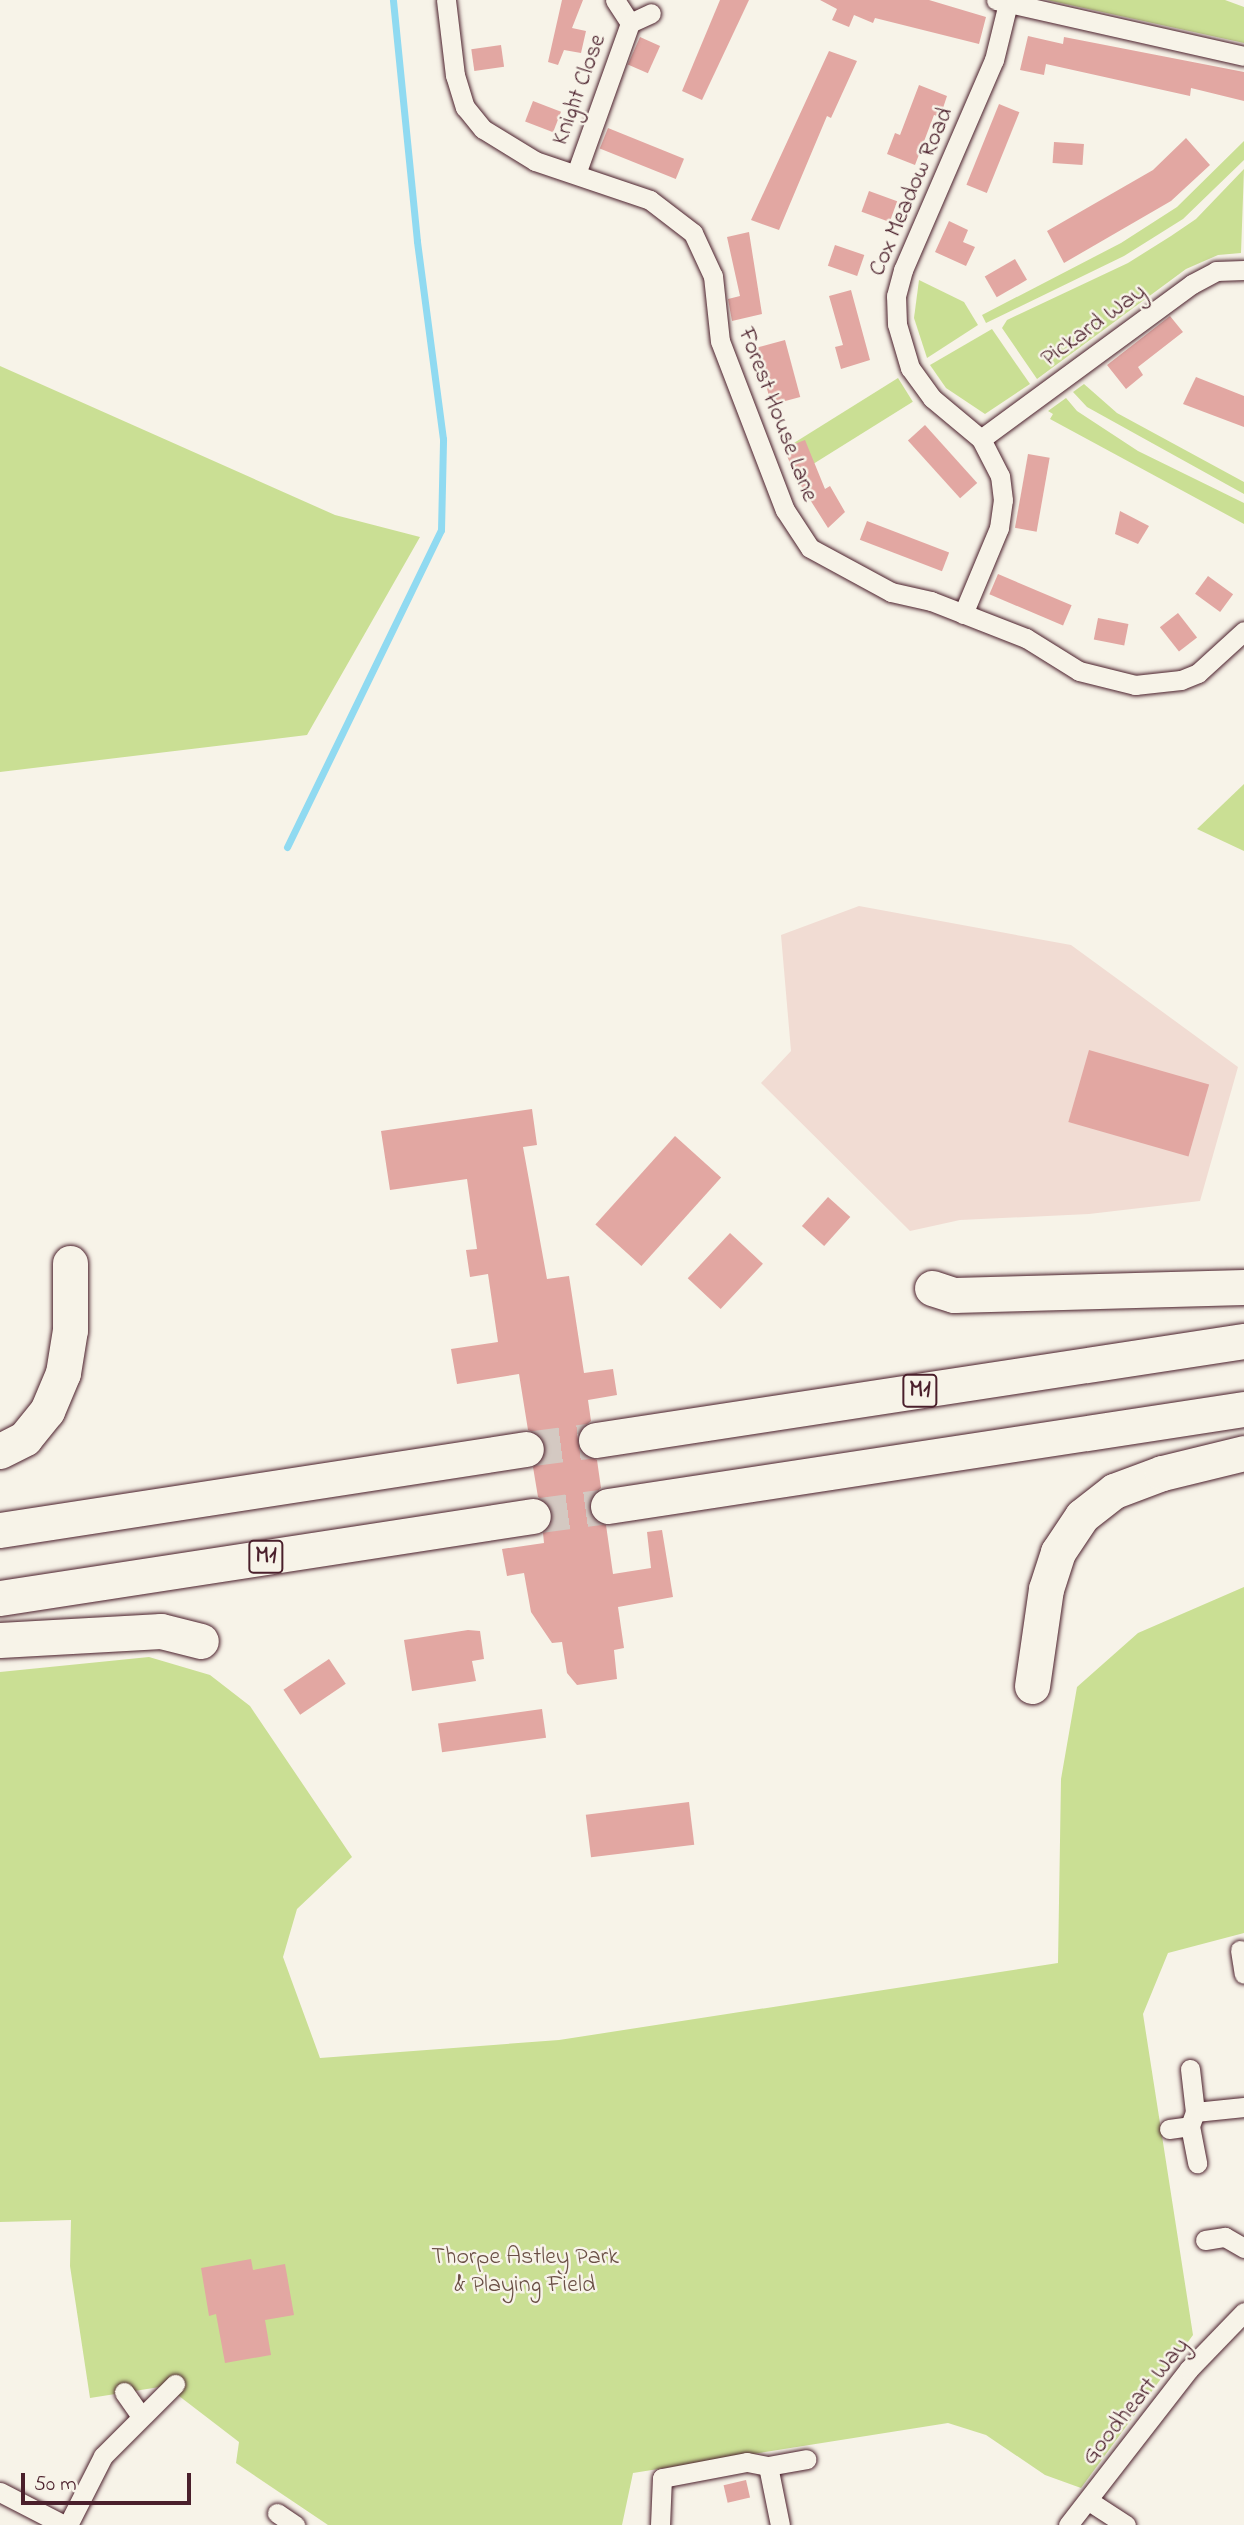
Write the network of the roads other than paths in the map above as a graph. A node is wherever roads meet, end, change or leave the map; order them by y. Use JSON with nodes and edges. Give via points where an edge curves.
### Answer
{"nodes":[{"id":1,"x":446,"y":0,"type":"edge"},
{"id":2,"x":615,"y":0,"type":"edge"},
{"id":3,"x":1002,"y":1,"type":"edge"},
{"id":4,"x":651,"y":13,"type":"dead end"},
{"id":5,"x":630,"y":23,"type":"junction"},
{"id":6,"x":1244,"y":56,"type":"edge"},
{"id":7,"x":576,"y":174,"type":"junction"},
{"id":8,"x":1244,"y":270,"type":"edge"},
{"id":9,"x":981,"y":439,"type":"junction"},
{"id":10,"x":963,"y":614,"type":"junction"},
{"id":11,"x":1244,"y":631,"type":"edge"},
{"id":12,"x":70,"y":1264,"type":"dead end"},
{"id":13,"x":1244,"y":1287,"type":"edge"},
{"id":14,"x":932,"y":1288,"type":"dead end"},
{"id":15,"x":1244,"y":1341,"type":"edge"},
{"id":16,"x":1244,"y":1409,"type":"edge"},
{"id":17,"x":596,"y":1440,"type":"tunnel mouth"},
{"id":18,"x":526,"y":1448,"type":"tunnel mouth"},
{"id":19,"x":0,"y":1451,"type":"edge"},
{"id":20,"x":1244,"y":1453,"type":"edge"},
{"id":21,"x":608,"y":1506,"type":"tunnel mouth"},
{"id":22,"x":533,"y":1516,"type":"tunnel mouth"},
{"id":23,"x":0,"y":1530,"type":"edge"},
{"id":24,"x":0,"y":1598,"type":"edge"},
{"id":25,"x":0,"y":1640,"type":"edge"},
{"id":26,"x":201,"y":1641,"type":"dead end"},
{"id":27,"x":1032,"y":1686,"type":"dead end"},
{"id":28,"x":1240,"y":1950,"type":"dead end"},
{"id":29,"x":1244,"y":1974,"type":"edge"},
{"id":30,"x":1190,"y":2069,"type":"dead end"},
{"id":31,"x":1244,"y":2107,"type":"edge"},
{"id":32,"x":1192,"y":2119,"type":"junction"},
{"id":33,"x":1169,"y":2129,"type":"dead end"},
{"id":34,"x":1197,"y":2163,"type":"dead end"},
{"id":35,"x":1205,"y":2240,"type":"dead end"},
{"id":36,"x":1244,"y":2248,"type":"edge"},
{"id":37,"x":1242,"y":2318,"type":"edge"},
{"id":38,"x":175,"y":2384,"type":"dead end"},
{"id":39,"x":124,"y":2392,"type":"dead end"},
{"id":40,"x":141,"y":2416,"type":"junction"},
{"id":41,"x":806,"y":2459,"type":"dead end"},
{"id":42,"x":768,"y":2466,"type":"junction"},
{"id":43,"x":0,"y":2492,"type":"edge"},
{"id":44,"x":1089,"y":2501,"type":"junction"},
{"id":45,"x":277,"y":2513,"type":"dead end"},
{"id":46,"x":66,"y":2525,"type":"edge"},
{"id":47,"x":295,"y":2525,"type":"edge"},
{"id":48,"x":660,"y":2525,"type":"edge"},
{"id":49,"x":780,"y":2525,"type":"edge"},
{"id":50,"x":1068,"y":2525,"type":"edge"},
{"id":51,"x":1126,"y":2525,"type":"edge"}],
"edges":[{"from":1,"to":7,"type":"street","name":"Forest House Lane","via":[[455,75],[465,107],[507,148]]},
{"from":2,"to":5,"type":"street","name":"Knight Close"},
{"from":3,"to":6,"type":"street"},
{"from":3,"to":9,"type":"street","name":"Cox Meadow Road","via":[[994,60],[903,270],[896,296],[897,324],[910,368],[932,398]]},
{"from":4,"to":5,"type":"street","name":"Knight Close"},
{"from":5,"to":7,"type":"street","name":"Knight Close"},
{"from":7,"to":10,"type":"street","name":"Forest House Lane","via":[[650,200],[693,233],[713,276],[720,341],[785,510],[810,548],[891,592]]},
{"from":8,"to":9,"type":"street","name":"Pickard Way","via":[[1216,271],[1192,284]]},
{"from":9,"to":10,"type":"street","name":"Cox Meadow Road","via":[[996,466],[1003,500],[999,527]]},
{"from":10,"to":11,"type":"street","name":"Forest House Lane","via":[[1026,638],[1079,671],[1135,685],[1181,680],[1198,673]]},
{"from":12,"to":19,"type":"highway","via":[[70,1330],[63,1373],[40,1420],[25,1438]]},
{"from":13,"to":14,"type":"highway","via":[[954,1295]]},
{"from":15,"to":17,"type":"highway","number":"M1"},
{"from":16,"to":21,"type":"highway"},
{"from":18,"to":23,"type":"highway"},
{"from":20,"to":27,"type":"highway","via":[[1162,1473],[1114,1491],[1082,1516],[1058,1552],[1046,1588]]},
{"from":22,"to":24,"type":"highway","number":"M1"},
{"from":25,"to":26,"type":"highway","via":[[161,1630]]},
{"from":28,"to":29,"type":"street"},
{"from":30,"to":32,"type":"street"},
{"from":31,"to":32,"type":"street"},
{"from":32,"to":33,"type":"street"},
{"from":32,"to":34,"type":"street"},
{"from":35,"to":36,"type":"street","via":[[1225,2237]]},
{"from":37,"to":44,"type":"street","name":"Goodheart Way","via":[[1189,2368]]},
{"from":38,"to":40,"type":"street"},
{"from":39,"to":40,"type":"street"},
{"from":40,"to":46,"type":"street","via":[[103,2456]]},
{"from":41,"to":42,"type":"street"},
{"from":42,"to":48,"type":"street","via":[[747,2462],[662,2479]]},
{"from":42,"to":49,"type":"street"},
{"from":43,"to":46,"type":"street"},
{"from":44,"to":50,"type":"street","name":"Goodheart Way"},
{"from":44,"to":51,"type":"street"},
{"from":45,"to":47,"type":"street"}]}
